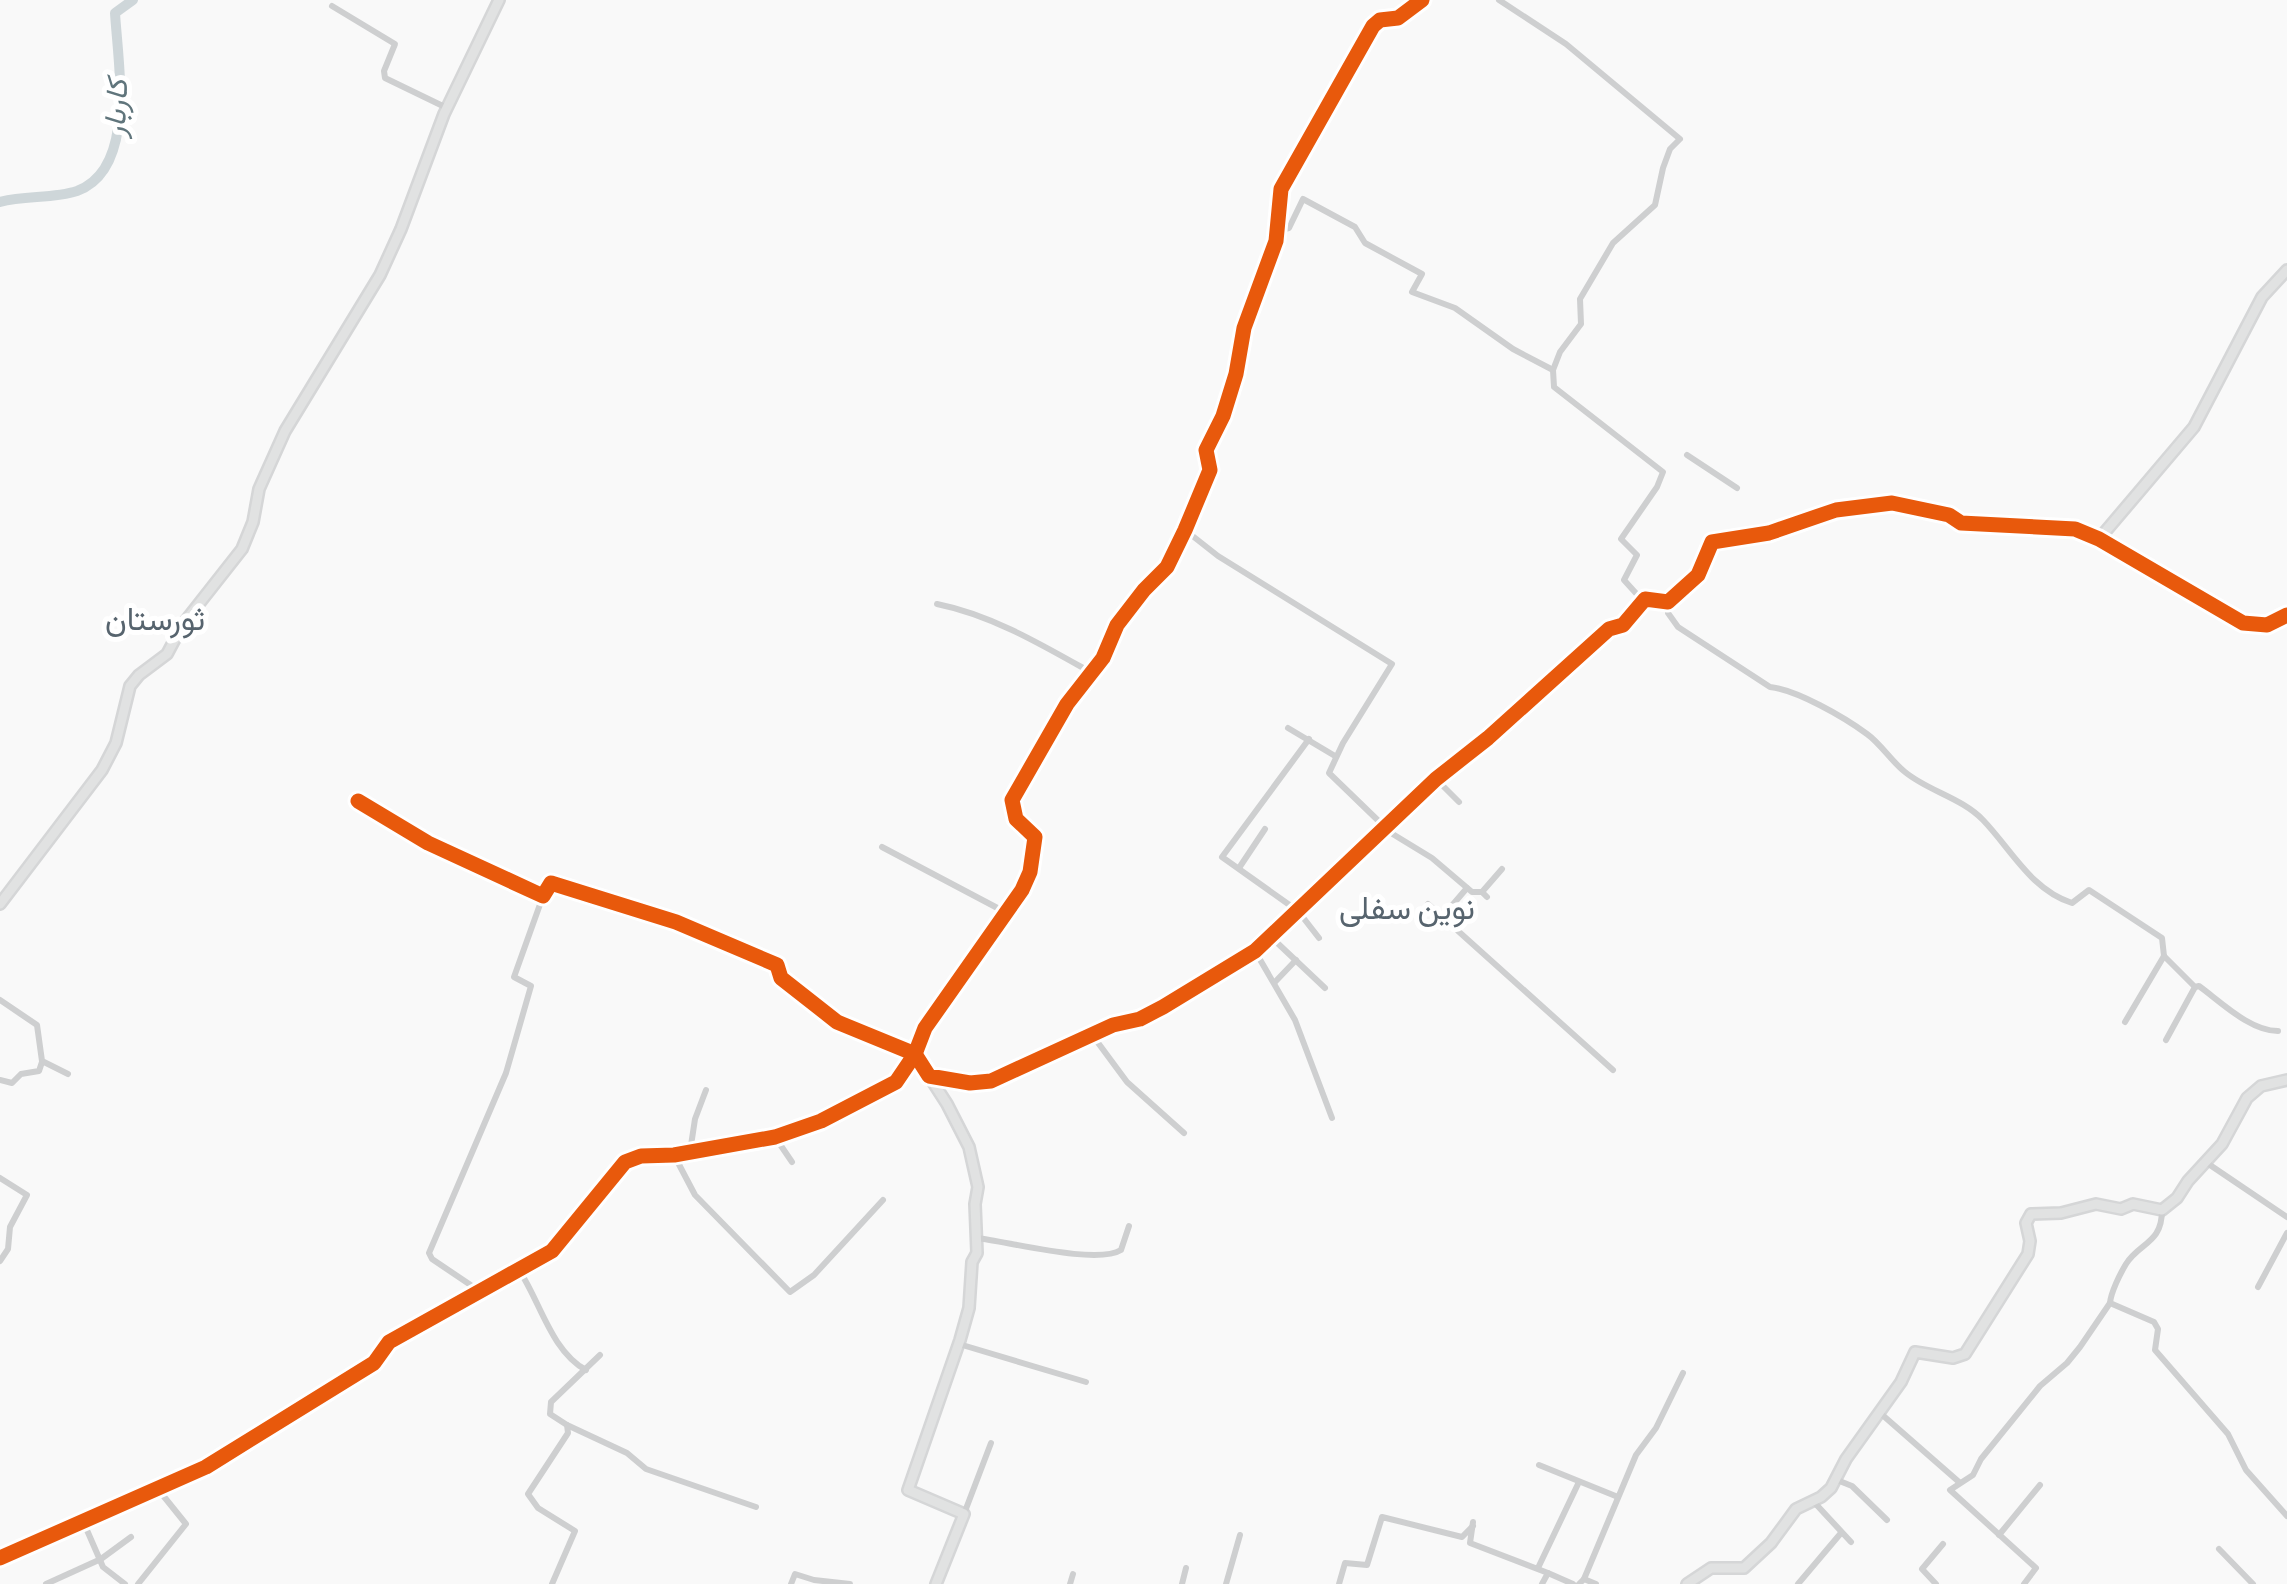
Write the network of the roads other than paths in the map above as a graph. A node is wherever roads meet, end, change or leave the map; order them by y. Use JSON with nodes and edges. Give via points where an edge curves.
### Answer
{"nodes":[{"id":1,"x":499,"y":0,"type":"edge"},
{"id":2,"x":1422,"y":0,"type":"edge"},
{"id":3,"x":1499,"y":0,"type":"edge"},
{"id":4,"x":332,"y":6,"type":"dead end"},
{"id":5,"x":447,"y":108,"type":"junction"},
{"id":6,"x":1277,"y":231,"type":"junction"},
{"id":7,"x":2287,"y":270,"type":"edge"},
{"id":8,"x":1553,"y":370,"type":"junction"},
{"id":9,"x":1687,"y":455,"type":"dead end"},
{"id":10,"x":1738,"y":488,"type":"dead end"},
{"id":11,"x":1186,"y":530,"type":"junction"},
{"id":12,"x":2100,"y":539,"type":"junction"},
{"id":13,"x":1644,"y":601,"type":"junction"},
{"id":14,"x":1668,"y":602,"type":"junction"},
{"id":15,"x":937,"y":604,"type":"dead end"},
{"id":16,"x":2287,"y":615,"type":"edge"},
{"id":17,"x":1092,"y":673,"type":"junction"},
{"id":18,"x":1288,"y":728,"type":"dead end"},
{"id":19,"x":1309,"y":739,"type":"junction"},
{"id":20,"x":1335,"y":756,"type":"junction"},
{"id":21,"x":1436,"y":779,"type":"junction"},
{"id":22,"x":358,"y":801,"type":"dead end"},
{"id":23,"x":1459,"y":802,"type":"dead end"},
{"id":24,"x":1388,"y":827,"type":"junction"},
{"id":25,"x":1265,"y":829,"type":"dead end"},
{"id":26,"x":882,"y":847,"type":"dead end"},
{"id":27,"x":1239,"y":868,"type":"junction"},
{"id":28,"x":1502,"y":869,"type":"dead end"},
{"id":29,"x":1467,"y":888,"type":"junction"},
{"id":30,"x":543,"y":896,"type":"junction"},
{"id":31,"x":0,"y":904,"type":"edge"},
{"id":32,"x":1428,"y":904,"type":"dead end"},
{"id":33,"x":1005,"y":912,"type":"junction"},
{"id":34,"x":1298,"y":912,"type":"junction"},
{"id":35,"x":1443,"y":916,"type":"junction"},
{"id":36,"x":1271,"y":938,"type":"junction"},
{"id":37,"x":1319,"y":938,"type":"dead end"},
{"id":38,"x":1255,"y":951,"type":"junction"},
{"id":39,"x":2164,"y":956,"type":"junction"},
{"id":40,"x":1296,"y":960,"type":"junction"},
{"id":41,"x":1275,"y":982,"type":"junction"},
{"id":42,"x":2195,"y":987,"type":"junction"},
{"id":43,"x":1325,"y":988,"type":"dead end"},
{"id":44,"x":0,"y":1000,"type":"edge"},
{"id":45,"x":2180,"y":1008,"type":"dead end"},
{"id":46,"x":2125,"y":1022,"type":"dead end"},
{"id":47,"x":2278,"y":1032,"type":"dead end"},
{"id":48,"x":1093,"y":1036,"type":"junction"},
{"id":49,"x":2166,"y":1040,"type":"dead end"},
{"id":50,"x":915,"y":1054,"type":"junction"},
{"id":51,"x":42,"y":1061,"type":"junction"},
{"id":52,"x":1613,"y":1070,"type":"dead end"},
{"id":53,"x":68,"y":1074,"type":"dead end"},
{"id":54,"x":929,"y":1076,"type":"junction"},
{"id":55,"x":0,"y":1080,"type":"edge"},
{"id":56,"x":2287,"y":1080,"type":"edge"},
{"id":57,"x":706,"y":1090,"type":"dead end"},
{"id":58,"x":1332,"y":1118,"type":"dead end"},
{"id":59,"x":1184,"y":1134,"type":"dead end"},
{"id":60,"x":776,"y":1137,"type":"junction"},
{"id":61,"x":690,"y":1152,"type":"junction"},
{"id":62,"x":674,"y":1155,"type":"junction"},
{"id":63,"x":792,"y":1162,"type":"dead end"},
{"id":64,"x":2207,"y":1164,"type":"junction"},
{"id":65,"x":0,"y":1178,"type":"edge"},
{"id":66,"x":883,"y":1200,"type":"dead end"},
{"id":67,"x":2162,"y":1210,"type":"junction"},
{"id":68,"x":2287,"y":1216,"type":"edge"},
{"id":69,"x":1129,"y":1226,"type":"dead end"},
{"id":70,"x":2287,"y":1233,"type":"edge"},
{"id":71,"x":976,"y":1238,"type":"junction"},
{"id":72,"x":0,"y":1262,"type":"edge"},
{"id":73,"x":518,"y":1269,"type":"junction"},
{"id":74,"x":2258,"y":1287,"type":"dead end"},
{"id":75,"x":478,"y":1290,"type":"junction"},
{"id":76,"x":2110,"y":1303,"type":"junction"},
{"id":77,"x":958,"y":1344,"type":"junction"},
{"id":78,"x":600,"y":1355,"type":"dead end"},
{"id":79,"x":586,"y":1370,"type":"junction"},
{"id":80,"x":1683,"y":1374,"type":"dead end"},
{"id":81,"x":1086,"y":1382,"type":"dead end"},
{"id":82,"x":1879,"y":1412,"type":"junction"},
{"id":83,"x":567,"y":1426,"type":"junction"},
{"id":84,"x":990,"y":1443,"type":"dead end"},
{"id":85,"x":1539,"y":1465,"type":"dead end"},
{"id":86,"x":1837,"y":1480,"type":"junction"},
{"id":87,"x":1959,"y":1482,"type":"junction"},
{"id":88,"x":1578,"y":1484,"type":"junction"},
{"id":89,"x":2040,"y":1485,"type":"dead end"},
{"id":90,"x":157,"y":1488,"type":"junction"},
{"id":91,"x":1618,"y":1497,"type":"junction"},
{"id":92,"x":1813,"y":1501,"type":"junction"},
{"id":93,"x":756,"y":1507,"type":"dead end"},
{"id":94,"x":964,"y":1514,"type":"junction"},
{"id":95,"x":2287,"y":1516,"type":"edge"},
{"id":96,"x":1888,"y":1520,"type":"dead end"},
{"id":97,"x":83,"y":1521,"type":"junction"},
{"id":98,"x":1841,"y":1533,"type":"junction"},
{"id":99,"x":1999,"y":1535,"type":"junction"},
{"id":100,"x":1240,"y":1536,"type":"dead end"},
{"id":101,"x":131,"y":1537,"type":"dead end"},
{"id":102,"x":1851,"y":1542,"type":"dead end"},
{"id":103,"x":1943,"y":1544,"type":"dead end"},
{"id":104,"x":2219,"y":1549,"type":"dead end"},
{"id":105,"x":0,"y":1558,"type":"edge"},
{"id":106,"x":100,"y":1558,"type":"junction"},
{"id":107,"x":1186,"y":1568,"type":"dead end"},
{"id":108,"x":1538,"y":1568,"type":"junction"},
{"id":109,"x":1548,"y":1573,"type":"junction"},
{"id":110,"x":1073,"y":1574,"type":"dead end"},
{"id":111,"x":1579,"y":1582,"type":"edge"},
{"id":112,"x":51,"y":1583,"type":"edge"},
{"id":113,"x":124,"y":1584,"type":"edge"},
{"id":114,"x":138,"y":1584,"type":"edge"},
{"id":115,"x":552,"y":1584,"type":"edge"},
{"id":116,"x":791,"y":1584,"type":"edge"},
{"id":117,"x":850,"y":1584,"type":"edge"},
{"id":118,"x":936,"y":1584,"type":"edge"},
{"id":119,"x":1070,"y":1584,"type":"edge"},
{"id":120,"x":1182,"y":1584,"type":"edge"},
{"id":121,"x":1226,"y":1584,"type":"edge"},
{"id":122,"x":1339,"y":1584,"type":"edge"},
{"id":123,"x":1542,"y":1584,"type":"edge"},
{"id":124,"x":1596,"y":1584,"type":"edge"},
{"id":125,"x":1687,"y":1584,"type":"edge"},
{"id":126,"x":1798,"y":1584,"type":"edge"},
{"id":127,"x":1936,"y":1584,"type":"edge"},
{"id":128,"x":2024,"y":1584,"type":"edge"},
{"id":129,"x":2252,"y":1584,"type":"edge"}],
"edges":[{"from":1,"to":5,"type":"street"},
{"from":2,"to":6,"type":"street","via":[[1373,26],[1281,189]]},
{"from":3,"to":8,"type":"street","via":[[1566,44],[1680,139],[1662,168],[1656,205],[1614,243],[1580,299],[1581,324]]},
{"from":4,"to":5,"type":"street","via":[[395,44],[385,78]]},
{"from":5,"to":31,"type":"street","via":[[386,263],[285,431],[242,549],[167,654],[130,686],[102,770]]},
{"from":6,"to":8,"type":"street","via":[[1288,228],[1303,199],[1422,274],[1412,292],[1455,308]]},
{"from":6,"to":11,"type":"street","via":[[1223,416],[1206,450],[1210,470]]},
{"from":7,"to":12,"type":"street","via":[[2262,296],[2194,427]]},
{"from":8,"to":13,"type":"street","via":[[1554,387],[1664,472],[1621,539],[1638,555],[1624,580]]},
{"from":9,"to":10,"type":"street"},
{"from":11,"to":17,"type":"street"},
{"from":11,"to":20,"type":"street","via":[[1232,566],[1392,664]]},
{"from":12,"to":14,"type":"street","via":[[2075,529],[1962,523],[1892,503],[1836,510],[1770,533],[1712,542],[1698,574]]},
{"from":12,"to":16,"type":"street","via":[[2242,624],[2267,625]]},
{"from":13,"to":14,"type":"street"},
{"from":13,"to":21,"type":"street"},
{"from":14,"to":39,"type":"street","via":[[1678,627],[1770,687],[1786,689],[1868,734],[1907,774],[1982,818],[2032,878],[2068,902],[2088,890],[2162,938]]},
{"from":15,"to":17,"type":"street","via":[[1038,643]]},
{"from":17,"to":33,"type":"street","via":[[1066,704],[1012,800],[1016,820],[1036,836],[1036,850],[1022,890]]},
{"from":18,"to":19,"type":"street"},
{"from":19,"to":20,"type":"street"},
{"from":19,"to":27,"type":"street","via":[[1222,857]]},
{"from":20,"to":24,"type":"street","via":[[1329,773]]},
{"from":21,"to":23,"type":"street"},
{"from":21,"to":24,"type":"street"},
{"from":22,"to":30,"type":"street"},
{"from":24,"to":29,"type":"street"},
{"from":24,"to":34,"type":"street"},
{"from":25,"to":27,"type":"street"},
{"from":26,"to":33,"type":"street"},
{"from":27,"to":34,"type":"street"},
{"from":28,"to":29,"type":"street","via":[[1484,895]]},
{"from":29,"to":35,"type":"street"},
{"from":30,"to":50,"type":"street","via":[[552,883],[735,945],[777,965],[781,978],[837,1022]]},
{"from":30,"to":75,"type":"street","via":[[514,978],[531,986],[506,1073],[429,1254]]},
{"from":32,"to":35,"type":"street"},
{"from":33,"to":50,"type":"street","via":[[925,1028]]},
{"from":34,"to":36,"type":"street"},
{"from":34,"to":37,"type":"street"},
{"from":35,"to":52,"type":"street"},
{"from":36,"to":38,"type":"street"},
{"from":36,"to":40,"type":"street"},
{"from":38,"to":41,"type":"street"},
{"from":38,"to":48,"type":"street","via":[[1163,1007]]},
{"from":39,"to":42,"type":"street"},
{"from":39,"to":46,"type":"street"},
{"from":40,"to":41,"type":"street"},
{"from":40,"to":43,"type":"street"},
{"from":41,"to":58,"type":"street"},
{"from":42,"to":45,"type":"street"},
{"from":42,"to":47,"type":"street","via":[[2254,1025]]},
{"from":42,"to":49,"type":"street"},
{"from":44,"to":51,"type":"street","via":[[37,1025]]},
{"from":48,"to":54,"type":"street","via":[[991,1081]]},
{"from":48,"to":59,"type":"street","via":[[1127,1082]]},
{"from":50,"to":54,"type":"street"},
{"from":50,"to":60,"type":"street","via":[[896,1082]]},
{"from":51,"to":53,"type":"street"},
{"from":51,"to":55,"type":"street","via":[[39,1071],[17,1076],[12,1084]]},
{"from":54,"to":71,"type":"street","via":[[968,1148],[978,1187]]},
{"from":56,"to":64,"type":"street","via":[[2261,1086],[2248,1098]]},
{"from":57,"to":61,"type":"street"},
{"from":60,"to":61,"type":"street"},
{"from":60,"to":63,"type":"street"},
{"from":61,"to":62,"type":"street"},
{"from":62,"to":66,"type":"street","via":[[694,1195],[790,1292]]},
{"from":62,"to":73,"type":"street","via":[[626,1162],[552,1251]]},
{"from":64,"to":67,"type":"street"},
{"from":64,"to":68,"type":"street"},
{"from":65,"to":72,"type":"street","via":[[27,1195]]},
{"from":67,"to":76,"type":"street","via":[[2158,1232],[2126,1264]]},
{"from":67,"to":82,"type":"street","via":[[2096,1204],[2031,1214],[2028,1254],[1965,1354],[1915,1352]]},
{"from":69,"to":71,"type":"street","via":[[1121,1250],[1109,1256]]},
{"from":70,"to":74,"type":"street"},
{"from":71,"to":77,"type":"street"},
{"from":73,"to":75,"type":"street"},
{"from":73,"to":79,"type":"street","via":[[547,1325]]},
{"from":75,"to":90,"type":"street","via":[[206,1467]]},
{"from":76,"to":87,"type":"street","via":[[2067,1363]]},
{"from":76,"to":95,"type":"street","via":[[2154,1322],[2155,1350]]},
{"from":77,"to":81,"type":"street"},
{"from":77,"to":94,"type":"street","via":[[908,1490]]},
{"from":78,"to":79,"type":"street"},
{"from":79,"to":83,"type":"street","via":[[548,1410]]},
{"from":80,"to":91,"type":"street"},
{"from":82,"to":86,"type":"street"},
{"from":82,"to":87,"type":"street"},
{"from":83,"to":93,"type":"street","via":[[646,1469]]},
{"from":83,"to":115,"type":"street","via":[[528,1494],[574,1530]]},
{"from":84,"to":94,"type":"street"},
{"from":85,"to":88,"type":"street"},
{"from":86,"to":92,"type":"street"},
{"from":86,"to":96,"type":"street"},
{"from":87,"to":99,"type":"street","via":[[1950,1490]]},
{"from":88,"to":91,"type":"street"},
{"from":88,"to":108,"type":"street"},
{"from":89,"to":99,"type":"street"},
{"from":90,"to":97,"type":"street"},
{"from":90,"to":114,"type":"street","via":[[186,1524]]},
{"from":91,"to":111,"type":"street"},
{"from":92,"to":98,"type":"street"},
{"from":92,"to":125,"type":"street","via":[[1796,1509],[1744,1568],[1711,1568]]},
{"from":94,"to":118,"type":"street"},
{"from":97,"to":105,"type":"street"},
{"from":97,"to":106,"type":"street"},
{"from":98,"to":102,"type":"street"},
{"from":98,"to":126,"type":"street"},
{"from":99,"to":128,"type":"street","via":[[2036,1568]]},
{"from":100,"to":121,"type":"street"},
{"from":101,"to":106,"type":"street"},
{"from":103,"to":127,"type":"street","via":[[1922,1569]]},
{"from":104,"to":129,"type":"street"},
{"from":106,"to":112,"type":"street"},
{"from":106,"to":113,"type":"street"},
{"from":107,"to":120,"type":"street"},
{"from":108,"to":109,"type":"street"},
{"from":108,"to":122,"type":"street","via":[[1470,1543],[1473,1524],[1462,1537],[1382,1517],[1367,1565],[1345,1564]]},
{"from":109,"to":111,"type":"street"},
{"from":109,"to":123,"type":"street"},
{"from":110,"to":119,"type":"street"},
{"from":111,"to":124,"type":"street"},
{"from":116,"to":117,"type":"street","via":[[795,1574]]}]}
